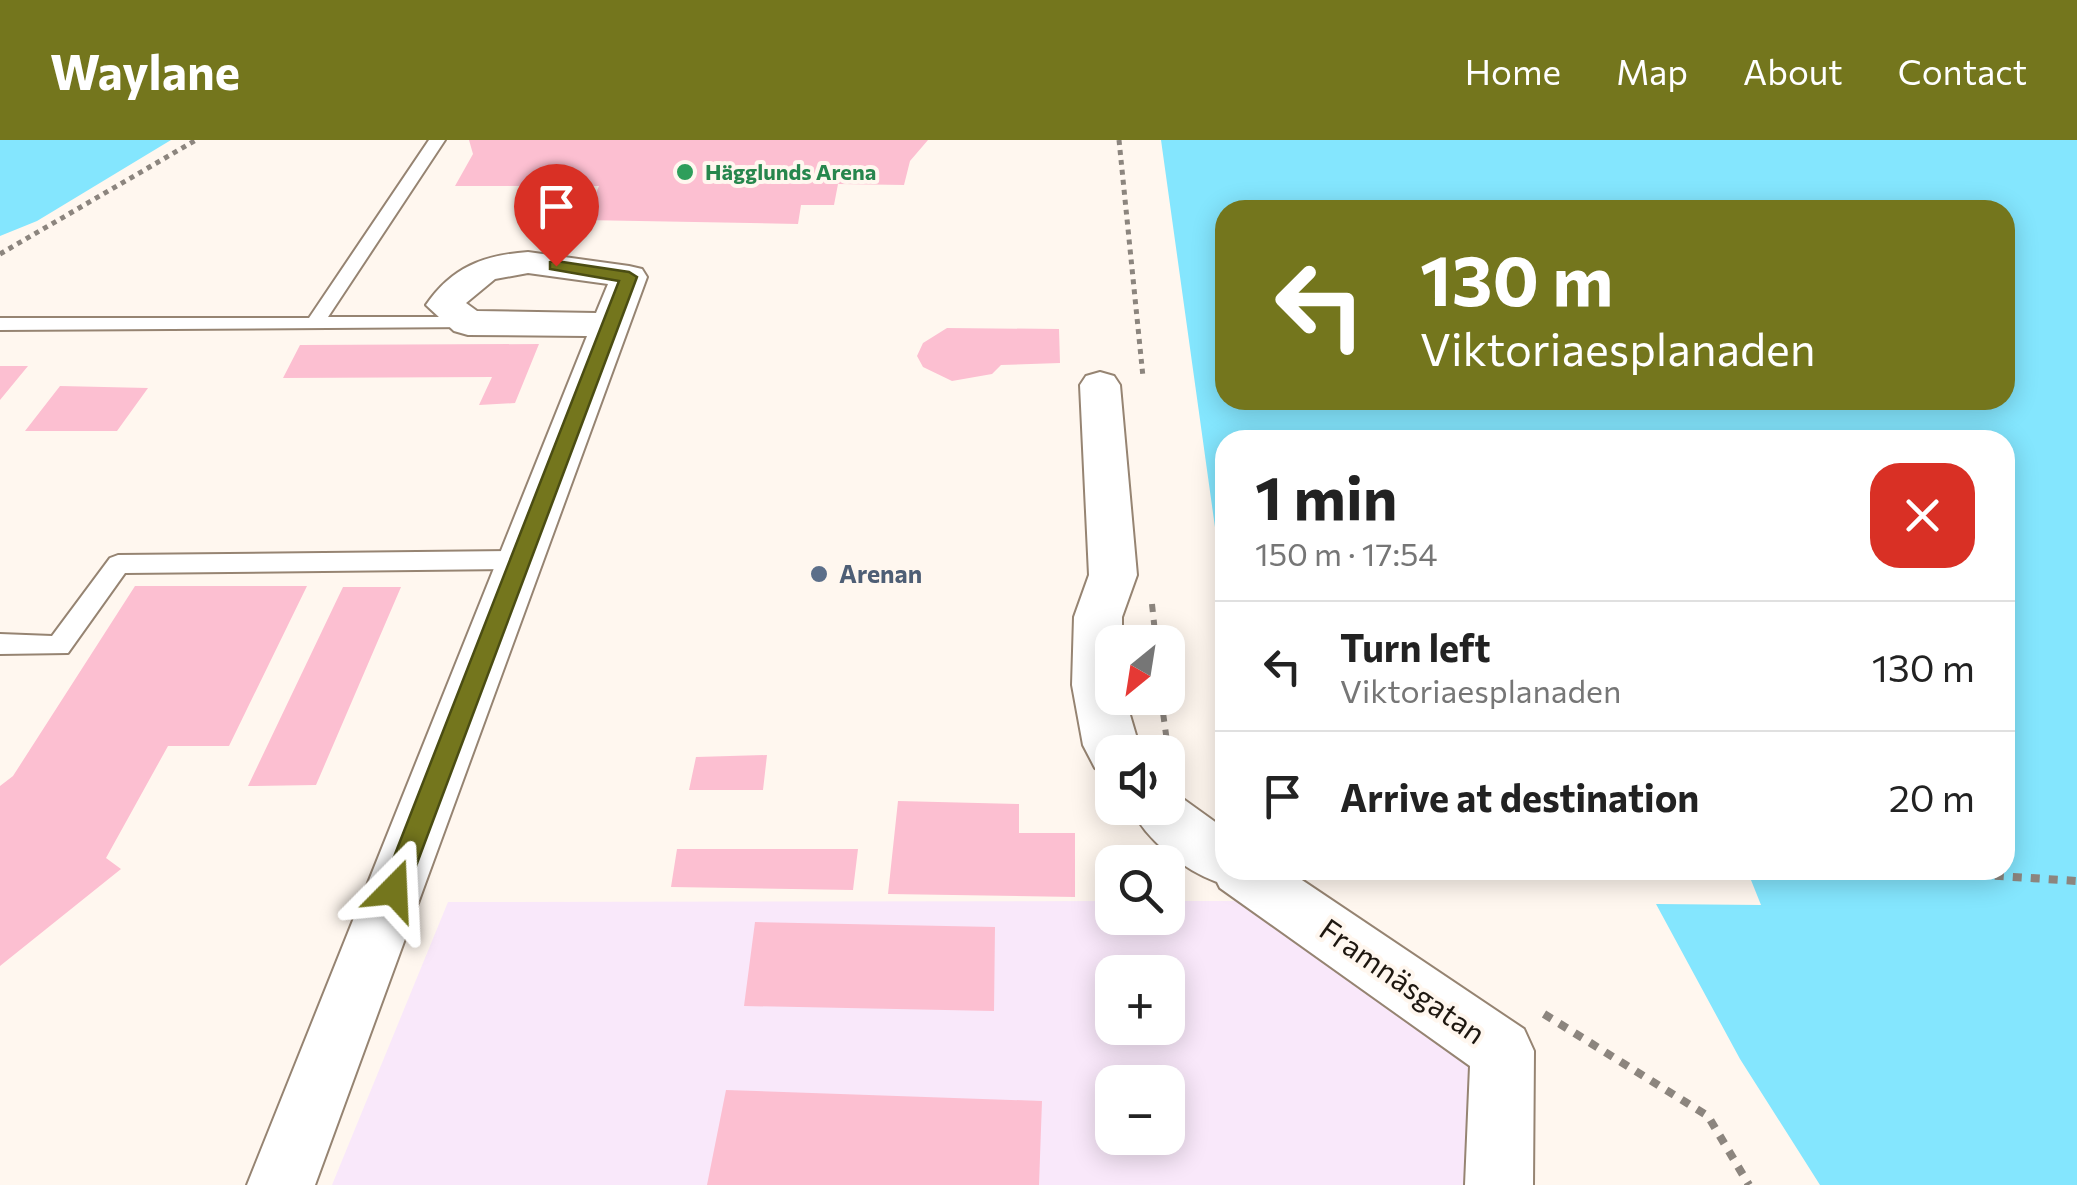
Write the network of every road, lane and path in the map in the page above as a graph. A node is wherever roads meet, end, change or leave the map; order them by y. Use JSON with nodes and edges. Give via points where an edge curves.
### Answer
{"nodes":[{"id":1,"x":196,"y":140,"type":"edge"},
{"id":2,"x":437,"y":140,"type":"edge"},
{"id":3,"x":0,"y":254,"type":"edge"},
{"id":4,"x":468,"y":323,"type":"junction"},
{"id":5,"x":0,"y":324,"type":"edge"},
{"id":6,"x":316,"y":324,"type":"junction"},
{"id":7,"x":608,"y":325,"type":"junction"},
{"id":8,"x":1100,"y":385,"type":"dead end"},
{"id":9,"x":520,"y":560,"type":"junction"},
{"id":10,"x":0,"y":644,"type":"edge"},
{"id":11,"x":1107,"y":735,"type":"edge"},
{"id":12,"x":1176,"y":825,"type":"edge"},
{"id":13,"x":1215,"y":853,"type":"edge"},
{"id":14,"x":2015,"y":877,"type":"edge"},
{"id":15,"x":1254,"y":880,"type":"edge"},
{"id":16,"x":2077,"y":881,"type":"edge"},
{"id":17,"x":281,"y":1185,"type":"edge"},
{"id":18,"x":1499,"y":1185,"type":"edge"}],
"edges":[{"from":1,"to":3,"type":"path"},
{"from":2,"to":6,"type":"lane"},
{"from":4,"to":6,"type":"lane"},
{"from":4,"to":7,"type":"street"},
{"from":4,"to":7,"type":"street","via":[[446,305],[458,284],[519,260],[629,277]]},
{"from":5,"to":6,"type":"lane"},
{"from":7,"to":9,"type":"street"},
{"from":8,"to":11,"type":"street","via":[[1114,575],[1098,617],[1098,685]]},
{"from":9,"to":10,"type":"lane","via":[[118,564],[60,646]]},
{"from":9,"to":17,"type":"street"},
{"from":12,"to":13,"type":"street"},
{"from":14,"to":16,"type":"path"},
{"from":15,"to":18,"type":"street","name":"Framnäsgatan","via":[[1502,1051]]}]}
